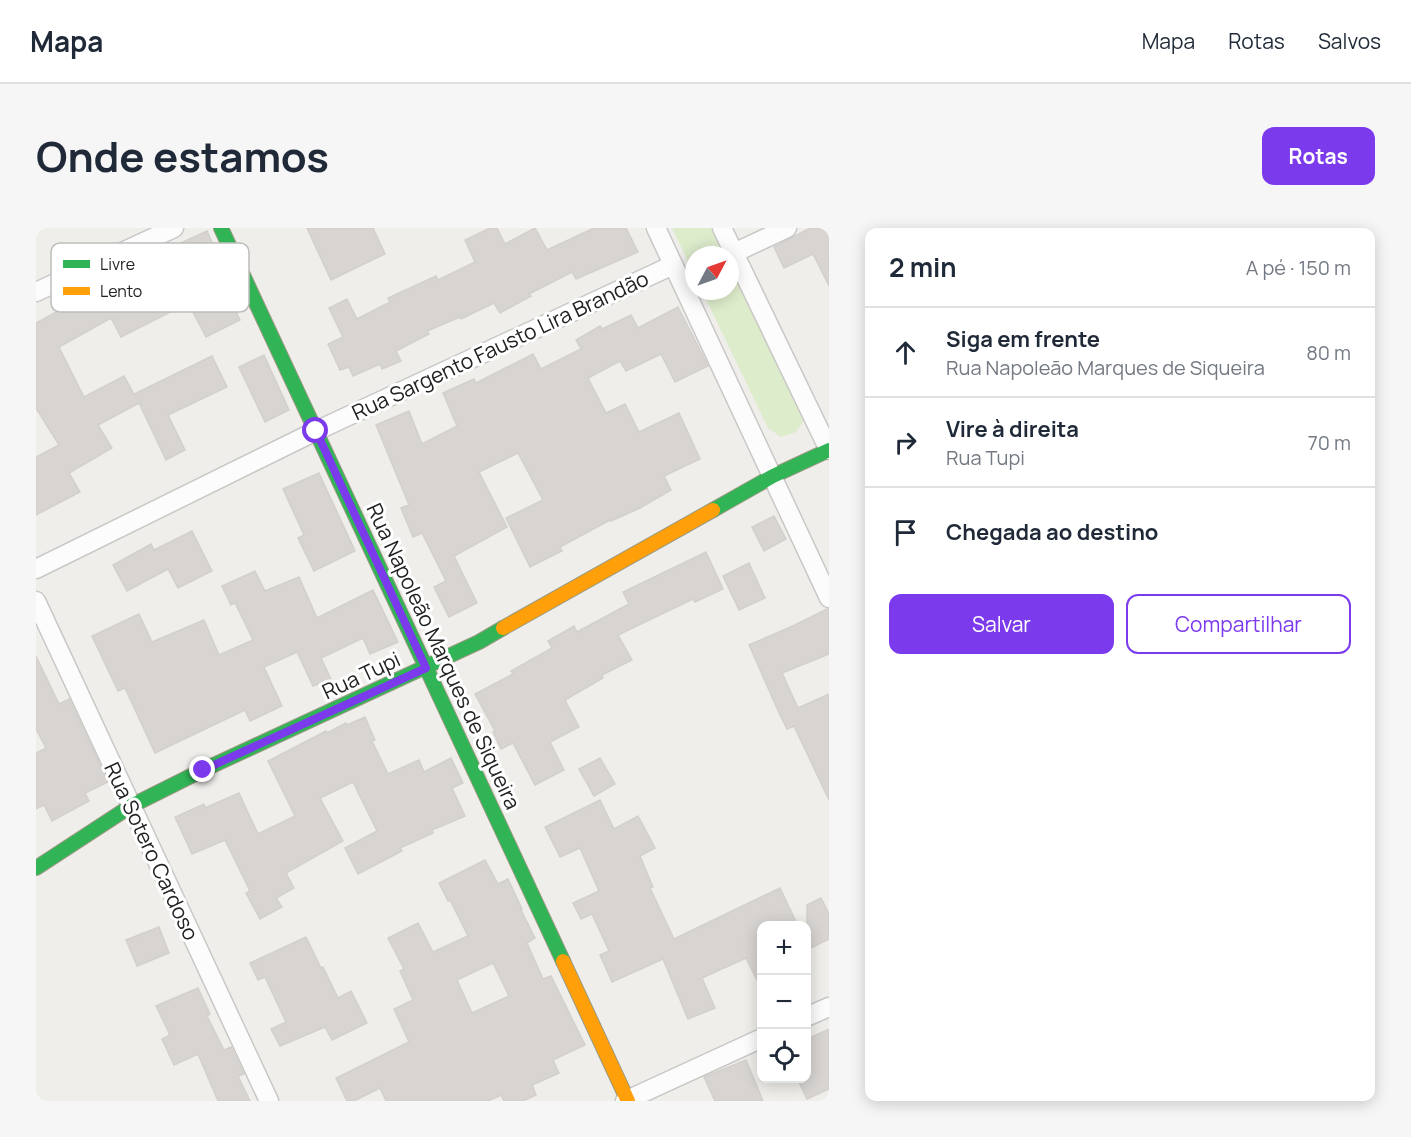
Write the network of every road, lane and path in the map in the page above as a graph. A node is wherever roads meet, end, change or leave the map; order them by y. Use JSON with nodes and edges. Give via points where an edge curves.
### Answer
{"nodes":[{"id":1,"x":174,"y":228,"type":"edge"},
{"id":2,"x":221,"y":228,"type":"edge"},
{"id":3,"x":656,"y":228,"type":"edge"},
{"id":4,"x":722,"y":228,"type":"edge"},
{"id":5,"x":786,"y":228,"type":"edge"},
{"id":6,"x":142,"y":243,"type":"edge"},
{"id":7,"x":228,"y":243,"type":"edge"},
{"id":8,"x":731,"y":246,"type":"edge"},
{"id":9,"x":739,"y":251,"type":"edge"},
{"id":10,"x":739,"y":263,"type":"edge"},
{"id":11,"x":673,"y":265,"type":"junction"},
{"id":12,"x":51,"y":285,"type":"edge"},
{"id":13,"x":249,"y":288,"type":"edge"},
{"id":14,"x":36,"y":292,"type":"edge"},
{"id":15,"x":316,"y":431,"type":"junction"},
{"id":16,"x":829,"y":450,"type":"edge"},
{"id":17,"x":772,"y":477,"type":"junction"},
{"id":18,"x":36,"y":569,"type":"edge"},
{"id":19,"x":829,"y":598,"type":"edge"},
{"id":20,"x":36,"y":601,"type":"edge"},
{"id":21,"x":426,"y":668,"type":"junction"},
{"id":22,"x":131,"y":806,"type":"junction"},
{"id":23,"x":36,"y":868,"type":"edge"},
{"id":24,"x":829,"y":1007,"type":"edge"},
{"id":25,"x":811,"y":1015,"type":"edge"},
{"id":26,"x":757,"y":1040,"type":"edge"},
{"id":27,"x":269,"y":1101,"type":"edge"},
{"id":28,"x":627,"y":1101,"type":"edge"}],
"edges":[{"from":1,"to":6,"type":"street"},
{"from":2,"to":7,"type":"street","name":"Rua Napoleão Marques de Siqueira"},
{"from":3,"to":11,"type":"street"},
{"from":4,"to":8,"type":"street"},
{"from":5,"to":9,"type":"street"},
{"from":10,"to":16,"type":"street"},
{"from":11,"to":15,"type":"street","name":"Rua Sargento Fausto Lira Brandão"},
{"from":11,"to":17,"type":"street"},
{"from":12,"to":14,"type":"street"},
{"from":13,"to":15,"type":"street","name":"Rua Napoleão Marques de Siqueira"},
{"from":15,"to":18,"type":"street","name":"Rua Sargento Fausto Lira Brandão"},
{"from":15,"to":21,"type":"street","name":"Rua Napoleão Marques de Siqueira"},
{"from":16,"to":17,"type":"street","name":"Rua Tupi"},
{"from":17,"to":19,"type":"street"},
{"from":17,"to":21,"type":"street","name":"Rua Tupi"},
{"from":20,"to":22,"type":"street","name":"Rua Sotero Cardoso"},
{"from":21,"to":22,"type":"street","name":"Rua Tupi"},
{"from":21,"to":28,"type":"street","name":"Rua Napoleão Marques de Siqueira"},
{"from":22,"to":23,"type":"street","name":"Rua Tupi"},
{"from":22,"to":27,"type":"street","name":"Rua Sotero Cardoso"},
{"from":24,"to":25,"type":"street"},
{"from":26,"to":28,"type":"street"}]}
